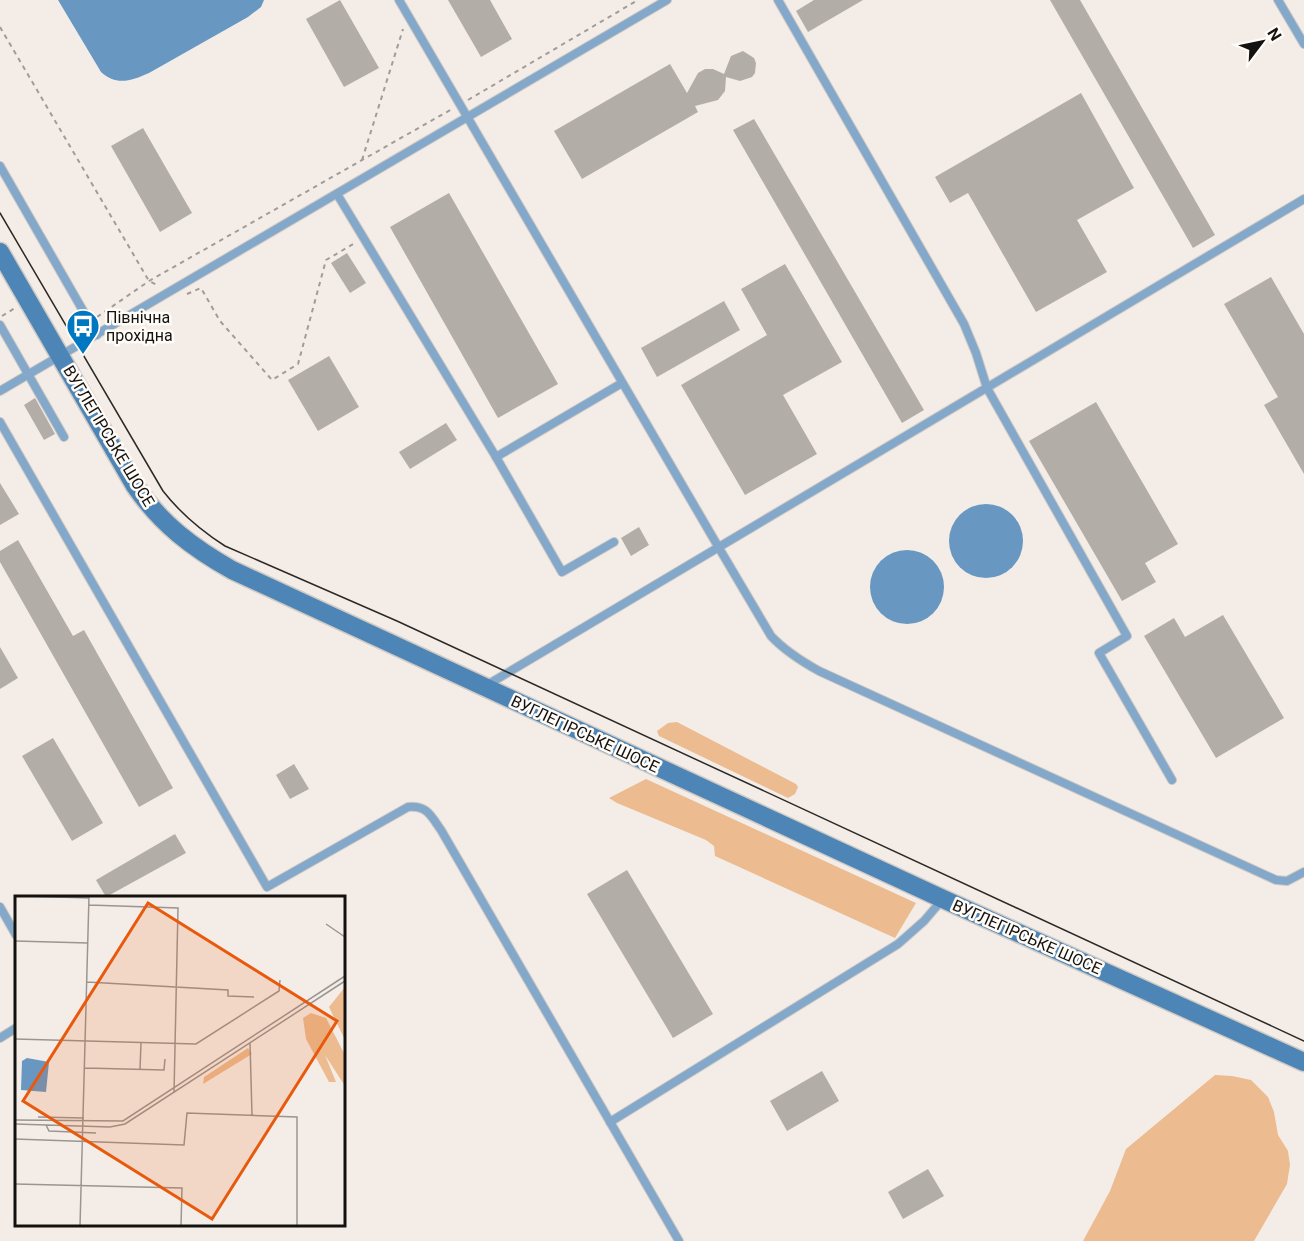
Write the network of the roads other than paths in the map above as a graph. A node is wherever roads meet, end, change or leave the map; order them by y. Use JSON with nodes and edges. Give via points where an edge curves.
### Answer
{"nodes":[{"id":1,"x":399,"y":0,"type":"edge"},
{"id":2,"x":667,"y":0,"type":"edge"},
{"id":3,"x":778,"y":0,"type":"edge"},
{"id":4,"x":1278,"y":0,"type":"edge"},
{"id":5,"x":1304,"y":44,"type":"edge"},
{"id":6,"x":468,"y":117,"type":"junction"},
{"id":7,"x":0,"y":166,"type":"edge"},
{"id":8,"x":337,"y":194,"type":"junction"},
{"id":9,"x":1304,"y":199,"type":"edge"},
{"id":10,"x":0,"y":252,"type":"edge"},
{"id":11,"x":0,"y":325,"type":"edge"},
{"id":12,"x":97,"y":335,"type":"junction"},
{"id":13,"x":61,"y":356,"type":"junction"},
{"id":14,"x":28,"y":374,"type":"junction"},
{"id":15,"x":622,"y":383,"type":"junction"},
{"id":16,"x":987,"y":388,"type":"junction"},
{"id":17,"x":0,"y":391,"type":"edge"},
{"id":18,"x":0,"y":422,"type":"edge"},
{"id":19,"x":64,"y":437,"type":"dead end"},
{"id":20,"x":496,"y":457,"type":"junction"},
{"id":21,"x":614,"y":542,"type":"dead end"},
{"id":22,"x":719,"y":548,"type":"junction"},
{"id":23,"x":483,"y":687,"type":"junction"},
{"id":24,"x":1172,"y":780,"type":"dead end"},
{"id":25,"x":1304,"y":872,"type":"edge"},
{"id":26,"x":943,"y":899,"type":"junction"},
{"id":27,"x":0,"y":907,"type":"edge"},
{"id":28,"x":15,"y":933,"type":"edge"},
{"id":29,"x":15,"y":1029,"type":"edge"},
{"id":30,"x":0,"y":1038,"type":"edge"},
{"id":31,"x":1304,"y":1062,"type":"edge"},
{"id":32,"x":610,"y":1122,"type":"junction"},
{"id":33,"x":679,"y":1241,"type":"edge"}],
"edges":[{"from":1,"to":6,"type":"lane"},
{"from":2,"to":6,"type":"lane"},
{"from":3,"to":16,"type":"lane","via":[[964,324]]},
{"from":4,"to":5,"type":"lane"},
{"from":6,"to":8,"type":"lane"},
{"from":6,"to":15,"type":"lane"},
{"from":7,"to":12,"type":"lane"},
{"from":8,"to":12,"type":"lane"},
{"from":8,"to":20,"type":"lane"},
{"from":9,"to":16,"type":"lane"},
{"from":10,"to":13,"type":"street","name":"ВУГЛЕГІРСЬКЕ ШОСЕ"},
{"from":11,"to":14,"type":"lane"},
{"from":12,"to":13,"type":"lane"},
{"from":13,"to":14,"type":"lane"},
{"from":13,"to":23,"type":"street","name":"ВУГЛЕГІРСЬКЕ ШОСЕ","via":[[135,486],[160,519],[187,542],[232,570]]},
{"from":14,"to":17,"type":"lane"},
{"from":14,"to":19,"type":"lane"},
{"from":15,"to":20,"type":"lane"},
{"from":15,"to":22,"type":"lane"},
{"from":16,"to":22,"type":"lane"},
{"from":16,"to":24,"type":"lane","via":[[1127,636],[1099,653]]},
{"from":18,"to":32,"type":"lane","via":[[267,887],[408,807],[426,809]]},
{"from":20,"to":21,"type":"lane","via":[[562,572]]},
{"from":22,"to":23,"type":"lane"},
{"from":22,"to":25,"type":"lane","via":[[771,636],[789,653],[819,671],[1276,880],[1287,881]]},
{"from":23,"to":26,"type":"street","name":"ВУГЛЕГІРСЬКЕ ШОСЕ"},
{"from":26,"to":31,"type":"street","name":"ВУГЛЕГІРСЬКЕ ШОСЕ"},
{"from":26,"to":32,"type":"lane","via":[[898,944]]},
{"from":27,"to":28,"type":"lane"},
{"from":29,"to":30,"type":"lane"},
{"from":32,"to":33,"type":"lane"}]}
